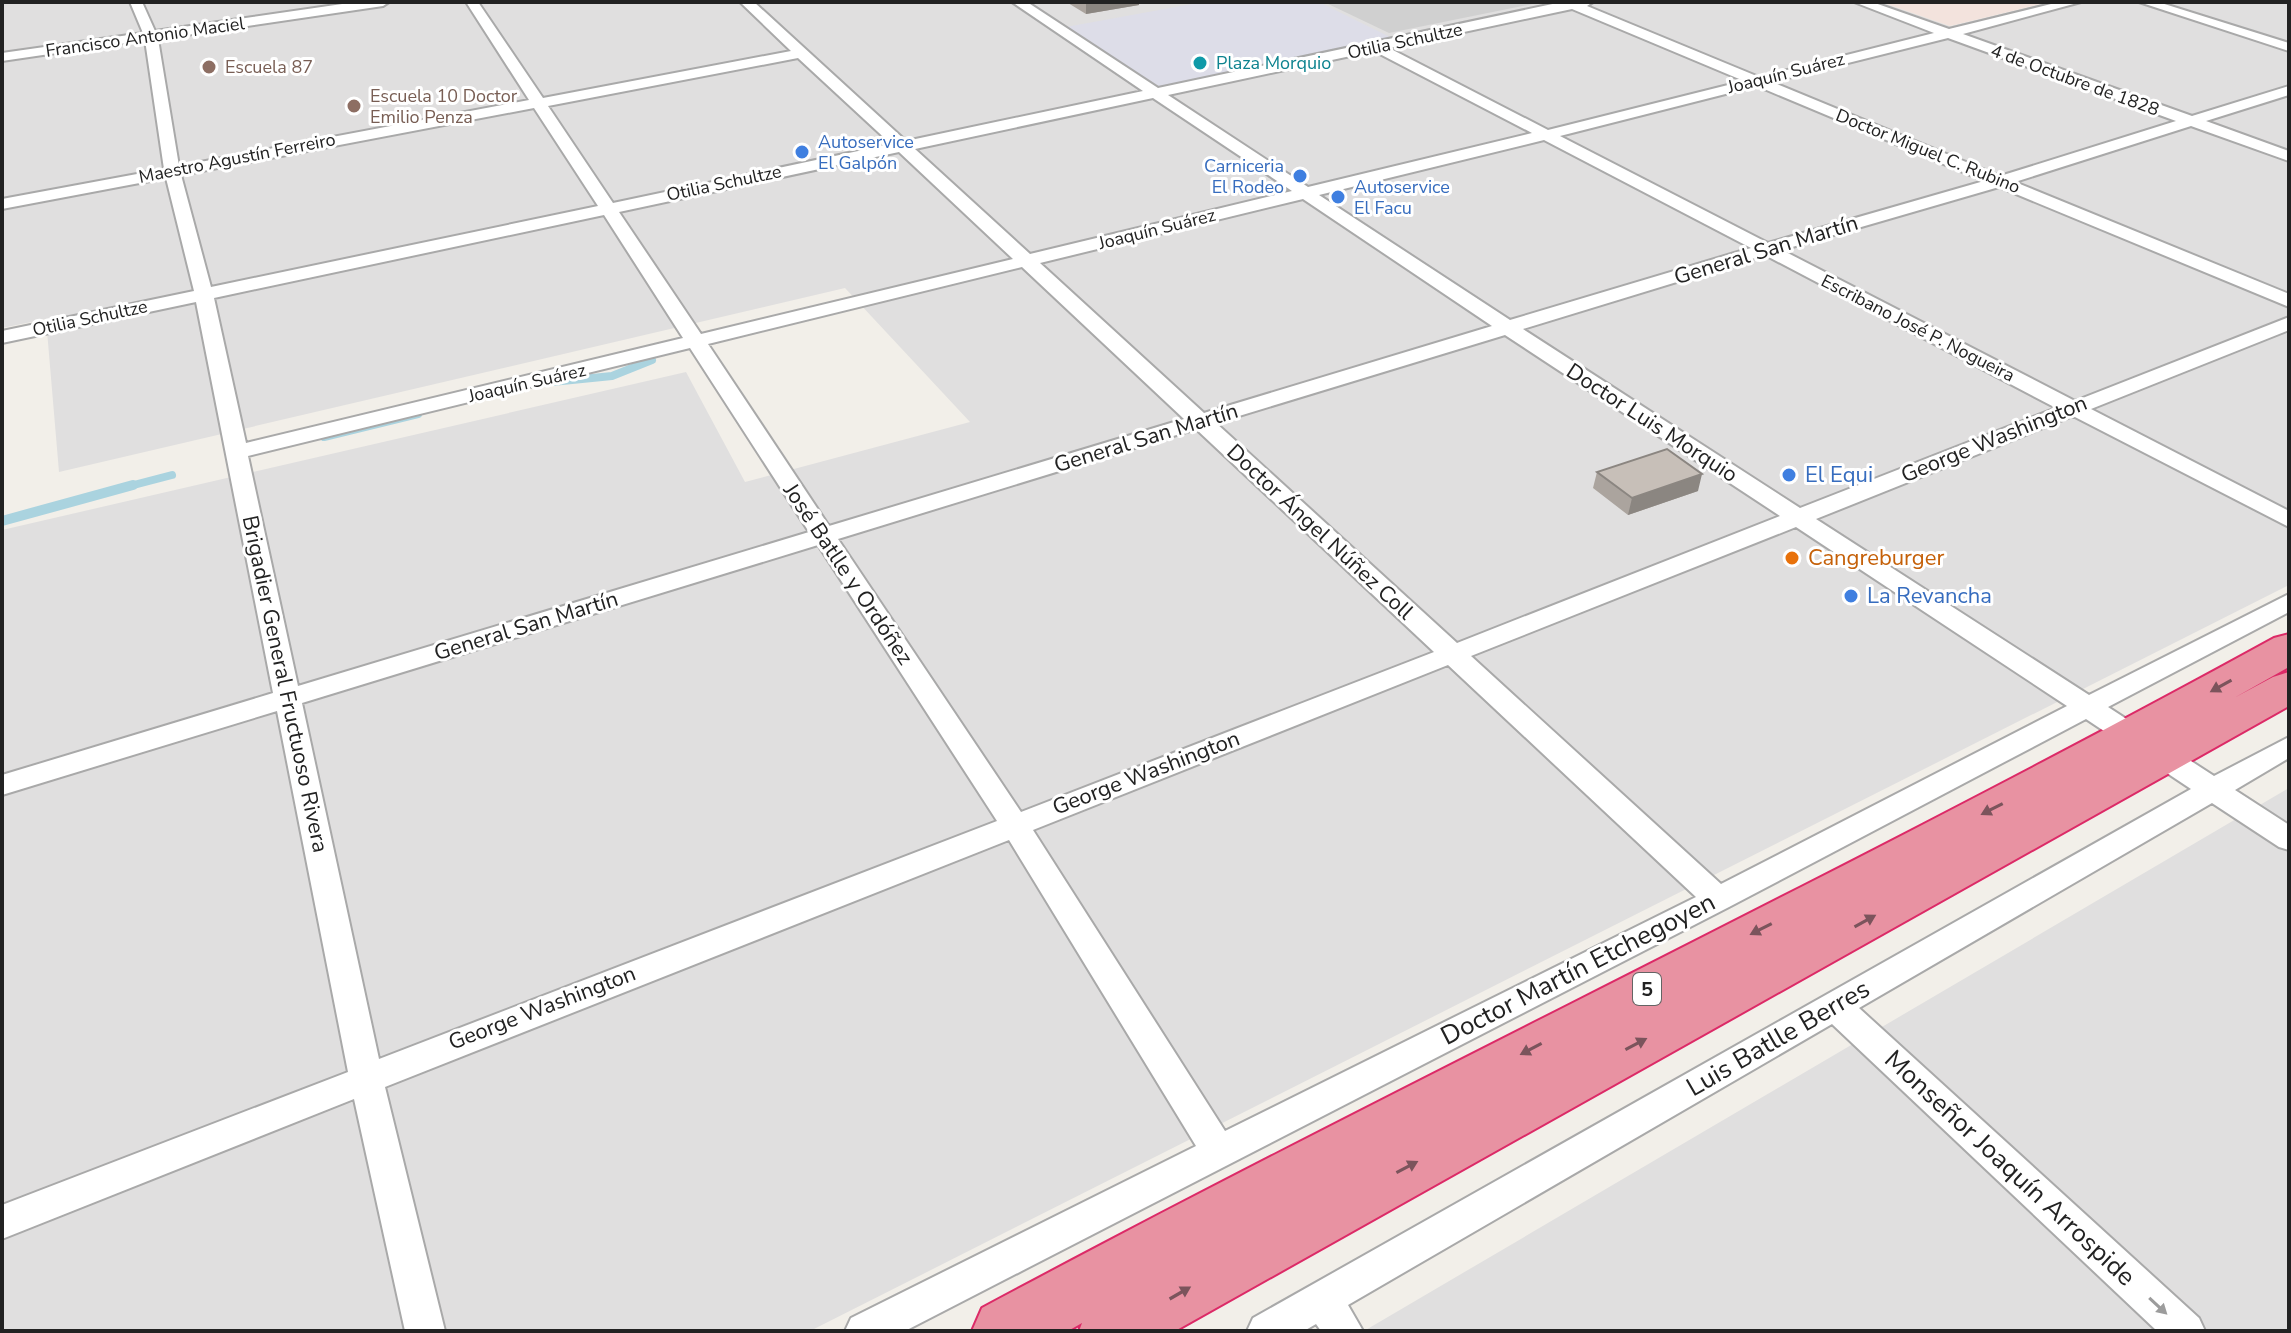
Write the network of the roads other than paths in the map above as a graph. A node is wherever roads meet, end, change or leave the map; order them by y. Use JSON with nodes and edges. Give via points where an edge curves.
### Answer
{"nodes":[{"id":1,"x":136,"y":2,"type":"edge"},
{"id":2,"x":383,"y":2,"type":"edge"},
{"id":3,"x":472,"y":2,"type":"edge"},
{"id":4,"x":746,"y":2,"type":"edge"},
{"id":5,"x":1018,"y":2,"type":"edge"},
{"id":6,"x":1860,"y":2,"type":"edge"},
{"id":7,"x":2075,"y":2,"type":"edge"},
{"id":8,"x":2145,"y":2,"type":"edge"},
{"id":9,"x":1576,"y":3,"type":"edge"},
{"id":10,"x":1948,"y":33,"type":"junction"},
{"id":11,"x":151,"y":36,"type":"junction"},
{"id":12,"x":1377,"y":47,"type":"junction"},
{"id":13,"x":2289,"y":47,"type":"edge"},
{"id":14,"x":803,"y":53,"type":"junction"},
{"id":15,"x":2,"y":57,"type":"edge"},
{"id":16,"x":1756,"y":80,"type":"junction"},
{"id":17,"x":2289,"y":90,"type":"edge"},
{"id":18,"x":1158,"y":93,"type":"junction"},
{"id":19,"x":540,"y":101,"type":"junction"},
{"id":20,"x":2190,"y":122,"type":"junction"},
{"id":21,"x":1545,"y":135,"type":"junction"},
{"id":22,"x":900,"y":147,"type":"junction"},
{"id":23,"x":2289,"y":156,"type":"edge"},
{"id":24,"x":172,"y":171,"type":"junction"},
{"id":25,"x":2001,"y":181,"type":"junction"},
{"id":26,"x":1305,"y":193,"type":"junction"},
{"id":27,"x":2,"y":204,"type":"edge"},
{"id":28,"x":609,"y":207,"type":"junction"},
{"id":29,"x":1766,"y":249,"type":"junction"},
{"id":30,"x":1025,"y":261,"type":"junction"},
{"id":31,"x":204,"y":294,"type":"junction"},
{"id":32,"x":2289,"y":301,"type":"edge"},
{"id":33,"x":2289,"y":323,"type":"edge"},
{"id":34,"x":1507,"y":327,"type":"junction"},
{"id":35,"x":2,"y":337,"type":"edge"},
{"id":36,"x":695,"y":342,"type":"junction"},
{"id":37,"x":2072,"y":408,"type":"junction"},
{"id":38,"x":1202,"y":421,"type":"junction"},
{"id":39,"x":237,"y":452,"type":"junction"},
{"id":40,"x":1797,"y":518,"type":"junction"},
{"id":41,"x":2289,"y":520,"type":"edge"},
{"id":42,"x":823,"y":536,"type":"junction"},
{"id":43,"x":2289,"y":602,"type":"edge"},
{"id":44,"x":2289,"y":648,"type":"edge"},
{"id":45,"x":1451,"y":655,"type":"junction"},
{"id":46,"x":2289,"y":687,"type":"edge"},
{"id":47,"x":289,"y":698,"type":"junction"},
{"id":48,"x":2089,"y":706,"type":"junction"},
{"id":49,"x":2150,"y":746,"type":"junction"},
{"id":50,"x":2289,"y":746,"type":"edge"},
{"id":51,"x":2,"y":785,"type":"edge"},
{"id":52,"x":2214,"y":788,"type":"junction"},
{"id":53,"x":1014,"y":824,"type":"junction"},
{"id":54,"x":2289,"y":839,"type":"edge"},
{"id":55,"x":1718,"y":899,"type":"junction"},
{"id":56,"x":1834,"y":1006,"type":"junction"},
{"id":57,"x":366,"y":1077,"type":"junction"},
{"id":58,"x":1218,"y":1151,"type":"junction"},
{"id":59,"x":2,"y":1222,"type":"edge"},
{"id":60,"x":1322,"y":1299,"type":"junction"},
{"id":61,"x":425,"y":1331,"type":"edge"},
{"id":62,"x":865,"y":1331,"type":"edge"},
{"id":63,"x":1005,"y":1331,"type":"edge"},
{"id":64,"x":1112,"y":1331,"type":"edge"},
{"id":65,"x":1267,"y":1331,"type":"edge"},
{"id":66,"x":1343,"y":1331,"type":"edge"},
{"id":67,"x":2185,"y":1331,"type":"edge"}],
"edges":[{"from":1,"to":11,"type":"street","name":"Brigadier General Fructuoso Rivera"},
{"from":2,"to":11,"type":"street","name":"Francisco Antonio Maciel"},
{"from":3,"to":19,"type":"street","name":"José Batlle y Ordóñez"},
{"from":4,"to":14,"type":"street","name":"Doctor Ángel Núñez Coll"},
{"from":5,"to":18,"type":"street","name":"Doctor Luis Morquio"},
{"from":6,"to":10,"type":"street","name":"4 de Octubre de 1828"},
{"from":7,"to":10,"type":"street","name":"Joaquín Suárez"},
{"from":8,"to":13,"type":"street"},
{"from":9,"to":12,"type":"street","name":"Otilia Schultze"},
{"from":9,"to":16,"type":"street","name":"Doctor Miguel C. Rubino"},
{"from":10,"to":16,"type":"street","name":"Joaquín Suárez"},
{"from":10,"to":20,"type":"street","name":"4 de Octubre de 1828"},
{"from":11,"to":15,"type":"street","name":"Francisco Antonio Maciel"},
{"from":11,"to":24,"type":"street","name":"Brigadier General Fructuoso Rivera"},
{"from":12,"to":18,"type":"street","name":"Otilia Schultze"},
{"from":12,"to":21,"type":"street","name":"Escribano José P. Nogueira"},
{"from":14,"to":19,"type":"street","name":"Maestro Agustín Ferreiro"},
{"from":14,"to":22,"type":"street","name":"Doctor Ángel Núñez Coll"},
{"from":16,"to":21,"type":"street","name":"Joaquín Suárez"},
{"from":16,"to":25,"type":"street","name":"Doctor Miguel C. Rubino"},
{"from":17,"to":20,"type":"street","name":"General San Martín"},
{"from":18,"to":22,"type":"street","name":"Otilia Schultze"},
{"from":18,"to":26,"type":"street","name":"Doctor Luis Morquio"},
{"from":19,"to":24,"type":"street","name":"Maestro Agustín Ferreiro"},
{"from":19,"to":28,"type":"street","name":"José Batlle y Ordóñez"},
{"from":20,"to":23,"type":"street","name":"4 de Octubre de 1828"},
{"from":20,"to":25,"type":"street","name":"General San Martín"},
{"from":21,"to":26,"type":"street","name":"Joaquín Suárez"},
{"from":21,"to":29,"type":"street","name":"Escribano José P. Nogueira"},
{"from":22,"to":28,"type":"street","name":"Otilia Schultze"},
{"from":22,"to":30,"type":"street","name":"Doctor Ángel Núñez Coll"},
{"from":24,"to":27,"type":"street","name":"Maestro Agustín Ferreiro"},
{"from":24,"to":31,"type":"street","name":"Brigadier General Fructuoso Rivera"},
{"from":25,"to":29,"type":"street","name":"General San Martín"},
{"from":25,"to":32,"type":"street","name":"Doctor Miguel C. Rubino"},
{"from":26,"to":30,"type":"street","name":"Joaquín Suárez"},
{"from":26,"to":34,"type":"street","name":"Doctor Luis Morquio"},
{"from":28,"to":31,"type":"street","name":"Otilia Schultze"},
{"from":28,"to":36,"type":"street","name":"José Batlle y Ordóñez"},
{"from":29,"to":34,"type":"street","name":"General San Martín"},
{"from":29,"to":37,"type":"street","name":"Escribano José P. Nogueira"},
{"from":30,"to":36,"type":"street","name":"Joaquín Suárez"},
{"from":30,"to":38,"type":"street","name":"Doctor Ángel Núñez Coll"},
{"from":31,"to":35,"type":"street","name":"Otilia Schultze"},
{"from":31,"to":39,"type":"street","name":"Brigadier General Fructuoso Rivera"},
{"from":33,"to":37,"type":"street","name":"George Washington"},
{"from":34,"to":38,"type":"street","name":"General San Martín"},
{"from":34,"to":40,"type":"street","name":"Doctor Luis Morquio"},
{"from":36,"to":39,"type":"street","name":"Joaquín Suárez"},
{"from":36,"to":42,"type":"street","name":"José Batlle y Ordóñez"},
{"from":37,"to":40,"type":"street","name":"George Washington"},
{"from":37,"to":41,"type":"street","name":"Escribano José P. Nogueira"},
{"from":38,"to":42,"type":"street","name":"General San Martín"},
{"from":38,"to":45,"type":"street","name":"Doctor Ángel Núñez Coll"},
{"from":39,"to":47,"type":"street","name":"Brigadier General Fructuoso Rivera"},
{"from":40,"to":45,"type":"street","name":"George Washington"},
{"from":40,"to":48,"type":"street","name":"Doctor Luis Morquio"},
{"from":42,"to":47,"type":"street","name":"General San Martín"},
{"from":42,"to":53,"type":"street","name":"José Batlle y Ordóñez"},
{"from":43,"to":48,"type":"street","name":"Doctor Martín Etchegoyen"},
{"from":44,"to":49,"type":"highway","number":"5","one_way":true},
{"from":45,"to":53,"type":"street","name":"George Washington"},
{"from":45,"to":55,"type":"street","name":"Doctor Ángel Núñez Coll"},
{"from":46,"to":49,"type":"highway","number":"5"},
{"from":47,"to":51,"type":"street","name":"General San Martín"},
{"from":47,"to":57,"type":"street","name":"Brigadier General Fructuoso Rivera"},
{"from":48,"to":49,"type":"street","name":"Doctor Luis Morquio"},
{"from":48,"to":55,"type":"street","name":"Doctor Martín Etchegoyen"},
{"from":49,"to":52,"type":"street","name":"Doctor Luis Morquio"},
{"from":49,"to":63,"type":"highway","number":"5","one_way":true,"via":[[1278,1182]]},
{"from":64,"to":49,"type":"highway","number":"5","one_way":true},
{"from":50,"to":52,"type":"street","name":"Luis Batlle Berres"},
{"from":52,"to":54,"type":"street","name":"Doctor Luis Morquio"},
{"from":52,"to":56,"type":"street","name":"Luis Batlle Berres"},
{"from":53,"to":57,"type":"street","name":"George Washington"},
{"from":53,"to":58,"type":"street","name":"José Batlle y Ordóñez"},
{"from":55,"to":58,"type":"street","name":"Doctor Martín Etchegoyen"},
{"from":56,"to":60,"type":"street","name":"Luis Batlle Berres"},
{"from":56,"to":67,"type":"street","name":"Monseñor Joaquín Arrospide","one_way":true},
{"from":57,"to":59,"type":"street","name":"George Washington"},
{"from":57,"to":61,"type":"street","name":"Brigadier General Fructuoso Rivera"},
{"from":58,"to":62,"type":"street","name":"Doctor Martín Etchegoyen"},
{"from":60,"to":65,"type":"street","name":"Luis Batlle Berres"},
{"from":60,"to":66,"type":"street"}]}
